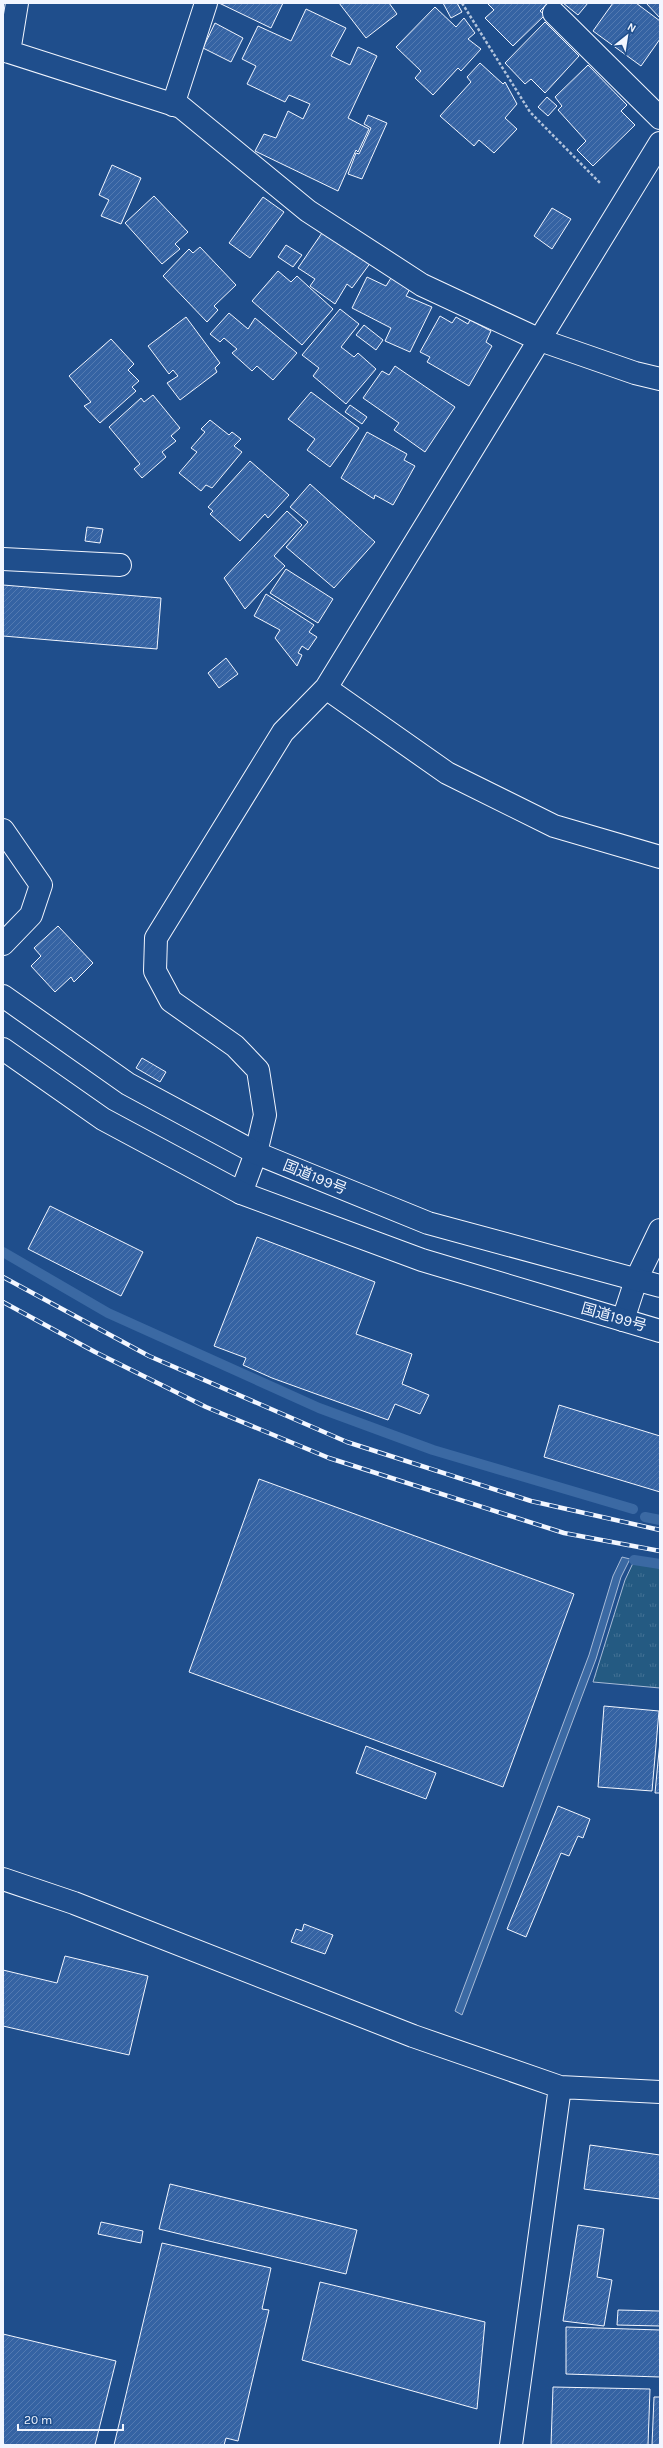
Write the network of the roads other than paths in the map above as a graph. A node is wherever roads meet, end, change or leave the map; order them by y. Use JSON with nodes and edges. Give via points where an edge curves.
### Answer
{"nodes":[{"id":1,"x":16,"y":3,"type":"edge"},
{"id":2,"x":206,"y":3,"type":"edge"},
{"id":3,"x":554,"y":13,"type":"dead end"},
{"id":4,"x":6,"y":51,"type":"edge"},
{"id":5,"x":173,"y":105,"type":"junction"},
{"id":6,"x":660,"y":118,"type":"edge"},
{"id":7,"x":660,"y":143,"type":"edge"},
{"id":8,"x":540,"y":340,"type":"junction"},
{"id":9,"x":660,"y":379,"type":"edge"},
{"id":10,"x":3,"y":559,"type":"edge"},
{"id":11,"x":120,"y":565,"type":"dead end"},
{"id":12,"x":326,"y":688,"type":"junction"},
{"id":13,"x":3,"y":830,"type":"edge"},
{"id":14,"x":660,"y":857,"type":"edge"},
{"id":15,"x":3,"y":944,"type":"edge"},
{"id":16,"x":3,"y":996,"type":"edge"},
{"id":17,"x":3,"y":1049,"type":"edge"},
{"id":18,"x":256,"y":1153,"type":"junction"},
{"id":19,"x":241,"y":1193,"type":"junction"},
{"id":20,"x":660,"y":1230,"type":"edge"},
{"id":21,"x":636,"y":1280,"type":"junction"},
{"id":22,"x":660,"y":1286,"type":"edge"},
{"id":23,"x":623,"y":1320,"type":"junction"},
{"id":24,"x":660,"y":1331,"type":"edge"},
{"id":25,"x":3,"y":1879,"type":"edge"},
{"id":26,"x":560,"y":2087,"type":"junction"},
{"id":27,"x":660,"y":2092,"type":"edge"},
{"id":28,"x":511,"y":2445,"type":"edge"}],
"edges":[{"from":1,"to":4,"type":"main road"},
{"from":2,"to":5,"type":"main road"},
{"from":3,"to":6,"type":"main road"},
{"from":4,"to":5,"type":"main road"},
{"from":5,"to":8,"type":"main road","via":[[181,107],[308,211],[415,280]]},
{"from":7,"to":8,"type":"main road"},
{"from":8,"to":9,"type":"main road","via":[[635,373]]},
{"from":8,"to":12,"type":"main road"},
{"from":10,"to":11,"type":"main road"},
{"from":12,"to":14,"type":"main road","via":[[454,777],[554,826]]},
{"from":12,"to":18,"type":"main road","via":[[283,732],[156,938],[155,971],[171,1001],[234,1046],[258,1070],[265,1115]]},
{"from":13,"to":15,"type":"main road","via":[[41,885],[31,915]]},
{"from":16,"to":18,"type":"main road","name":"国道199号","via":[[128,1084]]},
{"from":17,"to":19,"type":"main road","name":"国道199号","via":[[103,1119]]},
{"from":18,"to":19,"type":"main road"},
{"from":18,"to":21,"type":"main road","name":"国道199号","via":[[428,1223]]},
{"from":19,"to":23,"type":"main road","name":"国道199号","via":[[422,1260]]},
{"from":20,"to":21,"type":"main road"},
{"from":21,"to":22,"type":"main road","name":"国道199号"},
{"from":21,"to":23,"type":"main road"},
{"from":23,"to":24,"type":"main road","name":"国道199号"},
{"from":25,"to":26,"type":"main road","via":[[74,1903],[414,2036]]},
{"from":26,"to":27,"type":"main road"},
{"from":26,"to":28,"type":"main road"}]}
